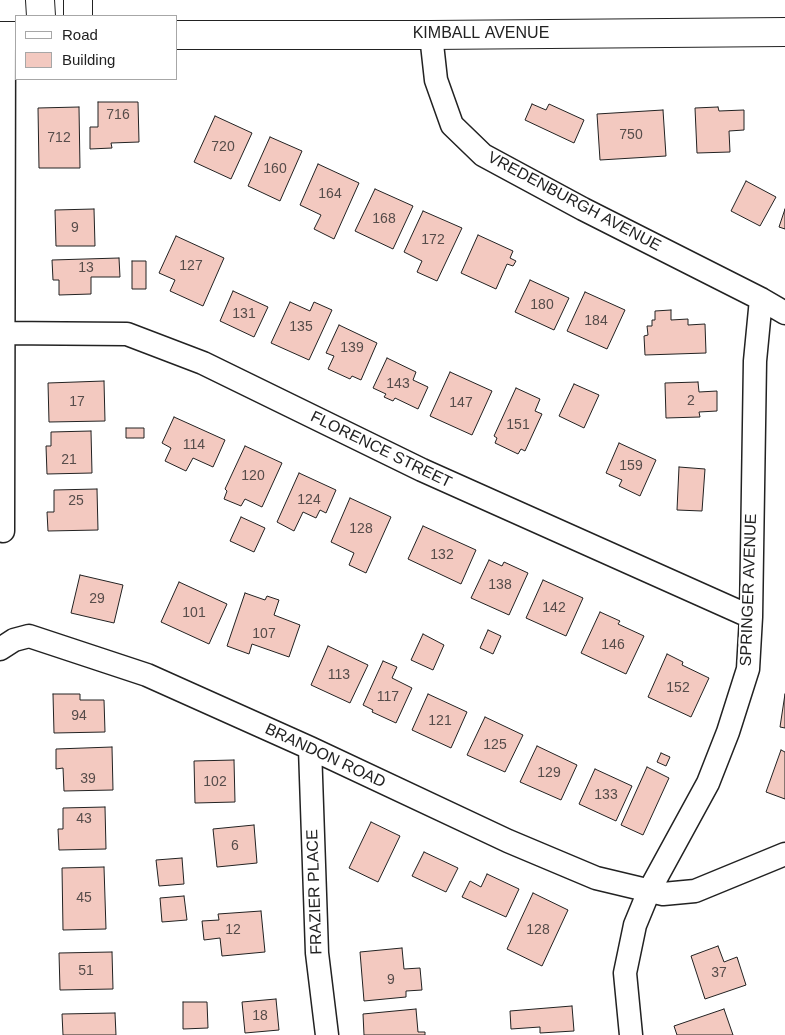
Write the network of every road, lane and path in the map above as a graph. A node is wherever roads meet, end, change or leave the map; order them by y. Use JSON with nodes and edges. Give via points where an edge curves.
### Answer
{"nodes":[{"id":1,"x":40,"y":0,"type":"edge"},
{"id":2,"x":78,"y":0,"type":"edge"},
{"id":3,"x":41,"y":15,"type":"edge"},
{"id":4,"x":78,"y":15,"type":"edge"},
{"id":5,"x":785,"y":32,"type":"edge"},
{"id":6,"x":178,"y":35,"type":"edge"},
{"id":7,"x":431,"y":35,"type":"junction"},
{"id":8,"x":7,"y":36,"type":"edge"},
{"id":9,"x":761,"y":299,"type":"junction"},
{"id":10,"x":785,"y":313,"type":"edge"},
{"id":11,"x":2,"y":333,"type":"edge"},
{"id":12,"x":3,"y":531,"type":"dead end"},
{"id":13,"x":751,"y":617,"type":"junction"},
{"id":14,"x":0,"y":649,"type":"edge"},
{"id":15,"x":310,"y":748,"type":"junction"},
{"id":16,"x":785,"y":854,"type":"edge"},
{"id":17,"x":649,"y":891,"type":"junction"},
{"id":18,"x":327,"y":1035,"type":"edge"},
{"id":19,"x":631,"y":1035,"type":"edge"}],
"edges":[{"from":1,"to":3,"type":"street"},
{"from":2,"to":4,"type":"street"},
{"from":5,"to":7,"type":"street","name":"KIMBALL AVENUE"},
{"from":6,"to":7,"type":"street","name":"KIMBALL AVENUE"},
{"from":7,"to":9,"type":"street","name":"VREDENBURGH AVENUE","via":[[436,80],[452,125],[483,155]]},
{"from":8,"to":11,"type":"street"},
{"from":9,"to":10,"type":"street","name":"VREDENBURGH AVENUE"},
{"from":9,"to":13,"type":"street","name":"SPRINGER AVENUE","via":[[755,361]]},
{"from":11,"to":12,"type":"street"},
{"from":11,"to":13,"type":"street","name":"FLORENCE STREET","via":[[127,334],[203,364],[422,470]]},
{"from":13,"to":17,"type":"street","name":"SPRINGER AVENUE","via":[[748,669],[728,732],[708,783]]},
{"from":14,"to":15,"type":"street","name":"BRANDON ROAD","via":[[29,636],[147,675]]},
{"from":15,"to":17,"type":"street","name":"BRANDON ROAD","via":[[508,841],[596,878]]},
{"from":15,"to":18,"type":"street","name":"FRAZIER PLACE","via":[[317,953]]},
{"from":16,"to":17,"type":"street","name":"BRANDON ROAD","via":[[695,891],[663,894]]},
{"from":17,"to":19,"type":"street","name":"SPRINGER AVENUE","via":[[635,924],[625,973]]}]}
